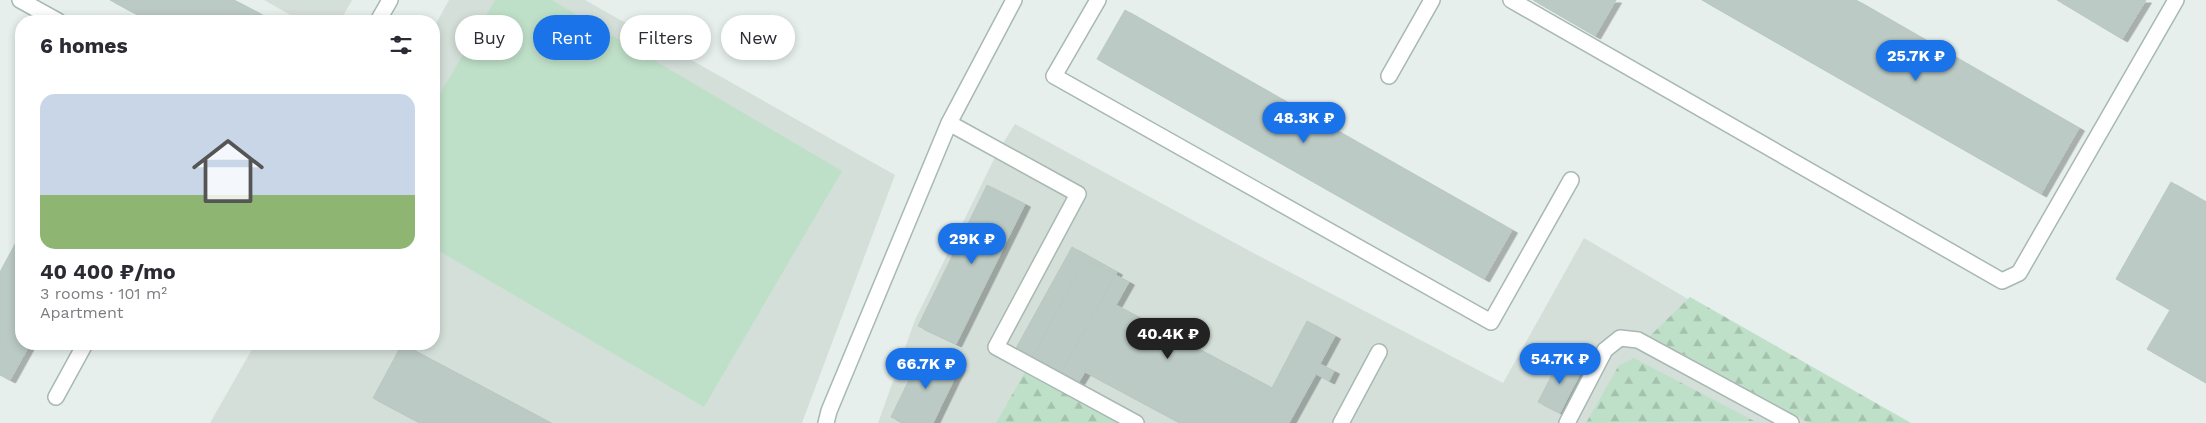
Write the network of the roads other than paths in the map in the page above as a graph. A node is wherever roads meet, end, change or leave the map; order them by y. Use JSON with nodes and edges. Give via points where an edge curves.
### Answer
{"nodes":[{"id":1,"x":20,"y":0,"type":"edge"},
{"id":2,"x":390,"y":0,"type":"edge"},
{"id":3,"x":1014,"y":0,"type":"edge"},
{"id":4,"x":1098,"y":0,"type":"edge"},
{"id":5,"x":1432,"y":0,"type":"edge"},
{"id":6,"x":1511,"y":0,"type":"edge"},
{"id":7,"x":2176,"y":0,"type":"edge"},
{"id":8,"x":47,"y":15,"type":"edge"},
{"id":9,"x":381,"y":15,"type":"edge"},
{"id":10,"x":1389,"y":76,"type":"dead end"},
{"id":11,"x":949,"y":123,"type":"junction"},
{"id":12,"x":1571,"y":180,"type":"dead end"},
{"id":13,"x":82,"y":350,"type":"edge"},
{"id":14,"x":1379,"y":352,"type":"dead end"},
{"id":15,"x":56,"y":397,"type":"dead end"},
{"id":16,"x":826,"y":423,"type":"edge"},
{"id":17,"x":1136,"y":423,"type":"edge"},
{"id":18,"x":1342,"y":423,"type":"edge"},
{"id":19,"x":1566,"y":423,"type":"edge"},
{"id":20,"x":1791,"y":423,"type":"edge"}],
"edges":[{"from":1,"to":8,"type":"street"},
{"from":2,"to":9,"type":"street"},
{"from":3,"to":11,"type":"street"},
{"from":4,"to":12,"type":"street","via":[[1054,76],[1491,322]]},
{"from":5,"to":10,"type":"street"},
{"from":6,"to":7,"type":"street","via":[[2002,281],[2020,273]]},
{"from":11,"to":16,"type":"street"},
{"from":11,"to":17,"type":"street","via":[[1078,194],[996,347]]},
{"from":13,"to":15,"type":"street"},
{"from":14,"to":18,"type":"street"},
{"from":19,"to":20,"type":"street","via":[[1605,350],[1620,338],[1638,340]]}]}
